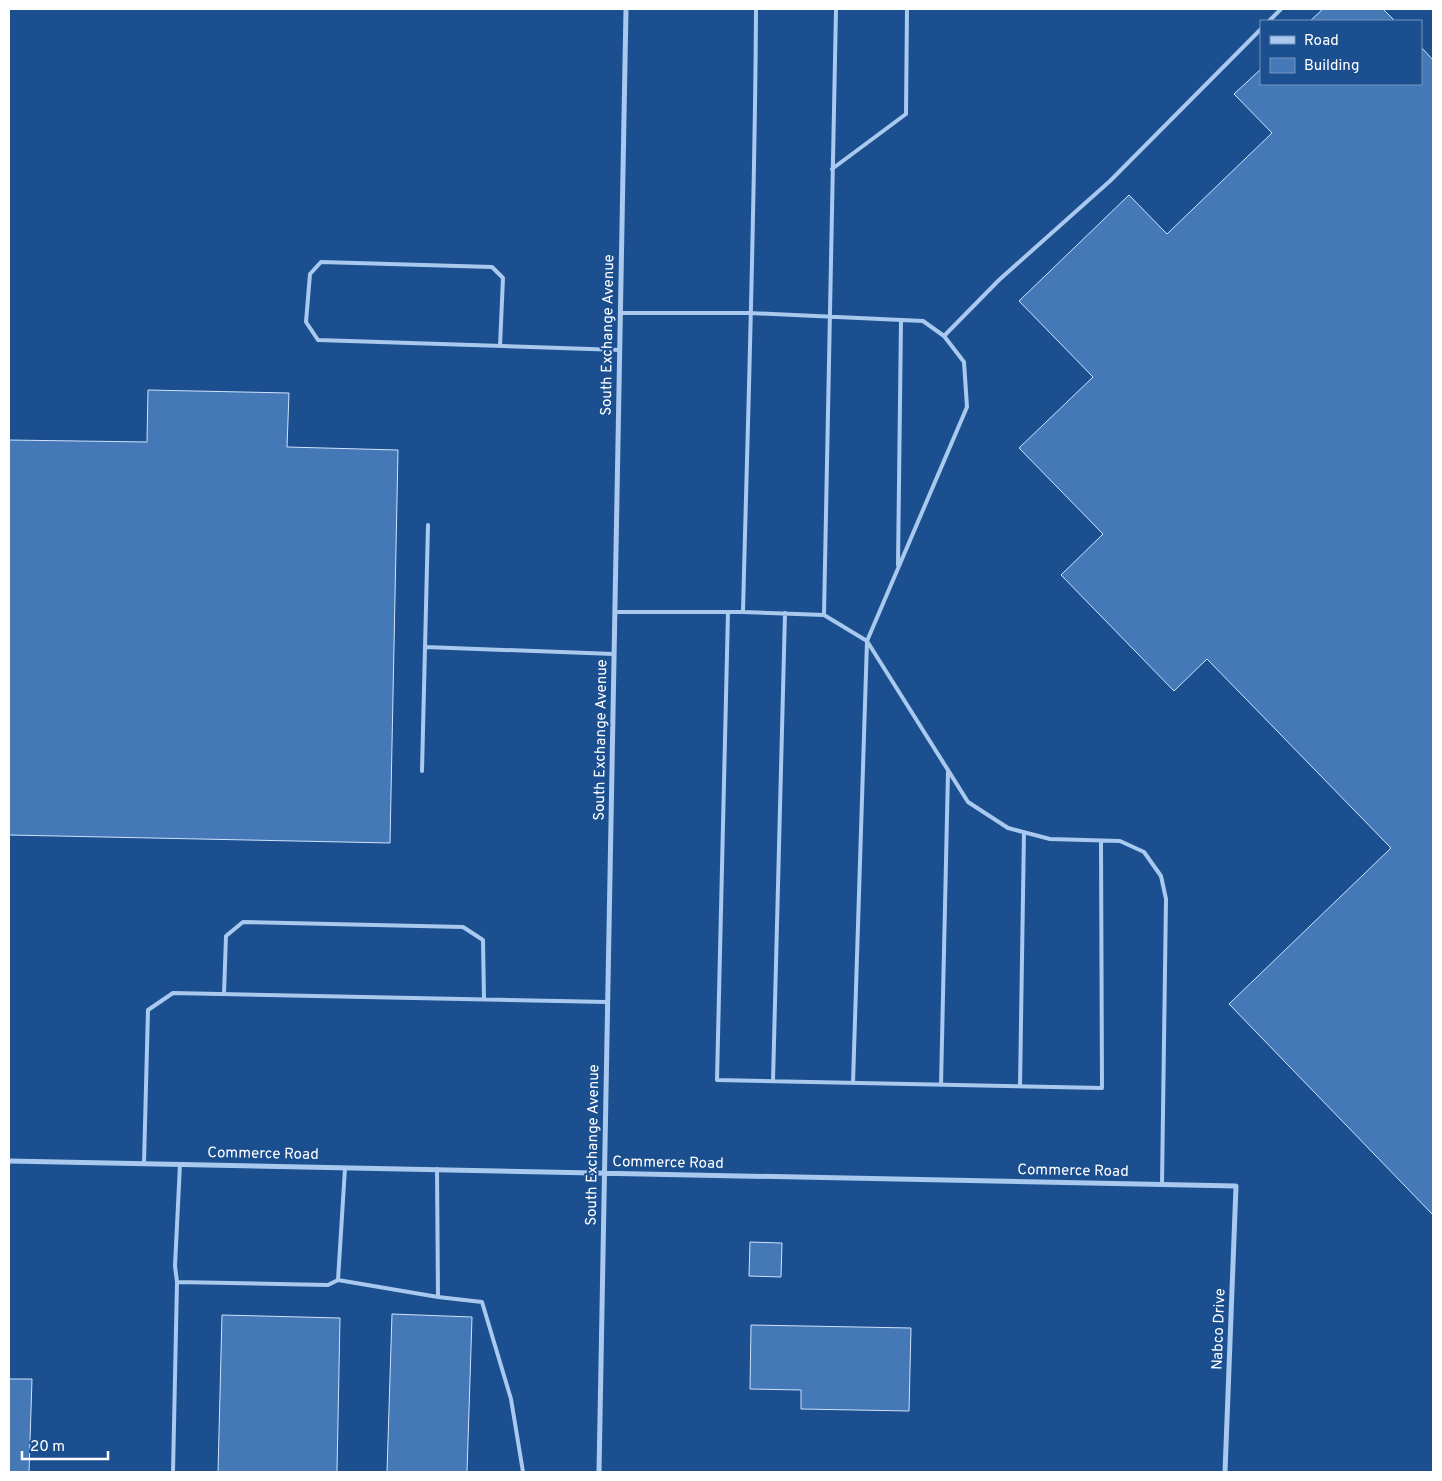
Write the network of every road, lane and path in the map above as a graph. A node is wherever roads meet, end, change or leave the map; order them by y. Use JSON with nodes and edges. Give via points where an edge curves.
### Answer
{"nodes":[{"id":1,"x":626,"y":9,"type":"edge"},
{"id":2,"x":756,"y":9,"type":"edge"},
{"id":3,"x":836,"y":9,"type":"edge"},
{"id":4,"x":907,"y":9,"type":"edge"},
{"id":5,"x":1281,"y":9,"type":"edge"},
{"id":6,"x":1269,"y":20,"type":"edge"},
{"id":7,"x":1260,"y":30,"type":"edge"},
{"id":8,"x":832,"y":169,"type":"junction"},
{"id":9,"x":620,"y":313,"type":"junction"},
{"id":10,"x":750,"y":313,"type":"junction"},
{"id":11,"x":829,"y":317,"type":"junction"},
{"id":12,"x":901,"y":320,"type":"junction"},
{"id":13,"x":944,"y":336,"type":"junction"},
{"id":14,"x":500,"y":346,"type":"junction"},
{"id":15,"x":620,"y":350,"type":"junction"},
{"id":16,"x":428,"y":525,"type":"dead end"},
{"id":17,"x":898,"y":567,"type":"junction"},
{"id":18,"x":615,"y":612,"type":"junction"},
{"id":19,"x":728,"y":612,"type":"junction"},
{"id":20,"x":743,"y":612,"type":"junction"},
{"id":21,"x":785,"y":614,"type":"junction"},
{"id":22,"x":824,"y":615,"type":"junction"},
{"id":23,"x":867,"y":641,"type":"junction"},
{"id":24,"x":425,"y":647,"type":"junction"},
{"id":25,"x":614,"y":654,"type":"junction"},
{"id":26,"x":948,"y":770,"type":"junction"},
{"id":27,"x":422,"y":771,"type":"dead end"},
{"id":28,"x":1024,"y":832,"type":"junction"},
{"id":29,"x":1101,"y":841,"type":"junction"},
{"id":30,"x":224,"y":994,"type":"junction"},
{"id":31,"x":484,"y":999,"type":"junction"},
{"id":32,"x":607,"y":1002,"type":"junction"},
{"id":33,"x":773,"y":1081,"type":"junction"},
{"id":34,"x":853,"y":1083,"type":"junction"},
{"id":35,"x":942,"y":1085,"type":"junction"},
{"id":36,"x":1020,"y":1086,"type":"junction"},
{"id":37,"x":9,"y":1160,"type":"edge"},
{"id":38,"x":144,"y":1163,"type":"junction"},
{"id":39,"x":180,"y":1164,"type":"junction"},
{"id":40,"x":344,"y":1168,"type":"junction"},
{"id":41,"x":437,"y":1170,"type":"junction"},
{"id":42,"x":604,"y":1173,"type":"junction"},
{"id":43,"x":1162,"y":1184,"type":"junction"},
{"id":44,"x":1236,"y":1186,"type":"joint"},
{"id":45,"x":338,"y":1280,"type":"junction"},
{"id":46,"x":177,"y":1282,"type":"junction"},
{"id":47,"x":438,"y":1297,"type":"junction"},
{"id":48,"x":173,"y":1472,"type":"edge"},
{"id":49,"x":523,"y":1472,"type":"edge"},
{"id":50,"x":599,"y":1472,"type":"edge"},
{"id":51,"x":1225,"y":1472,"type":"edge"}],
"edges":[{"from":1,"to":9,"type":"street","name":"South Exchange Avenue"},
{"from":2,"to":10,"type":"lane"},
{"from":3,"to":8,"type":"lane"},
{"from":4,"to":8,"type":"lane","via":[[906,114]]},
{"from":5,"to":6,"type":"lane"},
{"from":7,"to":13,"type":"lane","via":[[1110,181],[1000,280]]},
{"from":8,"to":11,"type":"lane"},
{"from":9,"to":10,"type":"lane"},
{"from":9,"to":15,"type":"street","name":"South Exchange Avenue"},
{"from":10,"to":11,"type":"lane"},
{"from":10,"to":20,"type":"lane"},
{"from":11,"to":12,"type":"lane"},
{"from":11,"to":22,"type":"lane"},
{"from":12,"to":13,"type":"lane","via":[[923,322]]},
{"from":12,"to":17,"type":"lane"},
{"from":13,"to":17,"type":"lane","via":[[964,362],[967,407]]},
{"from":14,"to":14,"type":"lane","via":[[318,340],[306,322],[310,274],[321,262],[492,267],[503,278]]},
{"from":14,"to":15,"type":"lane"},
{"from":15,"to":18,"type":"street","name":"South Exchange Avenue"},
{"from":16,"to":24,"type":"lane"},
{"from":17,"to":23,"type":"lane"},
{"from":18,"to":19,"type":"lane"},
{"from":18,"to":25,"type":"street","name":"South Exchange Avenue"},
{"from":19,"to":20,"type":"lane"},
{"from":19,"to":33,"type":"lane","via":[[717,1080]]},
{"from":20,"to":21,"type":"lane"},
{"from":21,"to":22,"type":"lane"},
{"from":21,"to":33,"type":"lane"},
{"from":22,"to":23,"type":"lane"},
{"from":23,"to":26,"type":"lane"},
{"from":23,"to":34,"type":"lane"},
{"from":24,"to":25,"type":"lane"},
{"from":24,"to":27,"type":"lane"},
{"from":25,"to":32,"type":"street","name":"South Exchange Avenue"},
{"from":26,"to":28,"type":"lane","via":[[968,802],[1008,828]]},
{"from":26,"to":35,"type":"lane"},
{"from":28,"to":29,"type":"lane","via":[[1050,839]]},
{"from":28,"to":36,"type":"lane"},
{"from":29,"to":36,"type":"lane","via":[[1102,1088]]},
{"from":29,"to":43,"type":"lane","via":[[1120,841],[1144,852],[1161,876],[1166,899]]},
{"from":30,"to":31,"type":"lane"},
{"from":30,"to":31,"type":"lane","via":[[226,936],[244,922],[463,926],[483,940]]},
{"from":30,"to":38,"type":"lane","via":[[173,993],[148,1010]]},
{"from":31,"to":32,"type":"lane"},
{"from":32,"to":42,"type":"street","name":"South Exchange Avenue"},
{"from":33,"to":34,"type":"lane"},
{"from":34,"to":35,"type":"lane"},
{"from":35,"to":36,"type":"lane"},
{"from":37,"to":38,"type":"street","name":"Commerce Road"},
{"from":38,"to":39,"type":"street","name":"Commerce Road"},
{"from":39,"to":40,"type":"street","name":"Commerce Road"},
{"from":39,"to":46,"type":"lane","via":[[174,1266]]},
{"from":40,"to":41,"type":"street","name":"Commerce Road"},
{"from":40,"to":45,"type":"lane"},
{"from":41,"to":42,"type":"street","name":"Commerce Road"},
{"from":41,"to":47,"type":"lane"},
{"from":42,"to":43,"type":"street","name":"Commerce Road"},
{"from":42,"to":50,"type":"street","name":"South Exchange Avenue"},
{"from":43,"to":44,"type":"street","name":"Commerce Road"},
{"from":44,"to":51,"type":"street","name":"Nabco Drive"},
{"from":45,"to":46,"type":"lane","via":[[328,1285]]},
{"from":45,"to":47,"type":"lane"},
{"from":46,"to":48,"type":"lane"},
{"from":47,"to":49,"type":"lane","via":[[482,1302],[511,1399]]}]}
